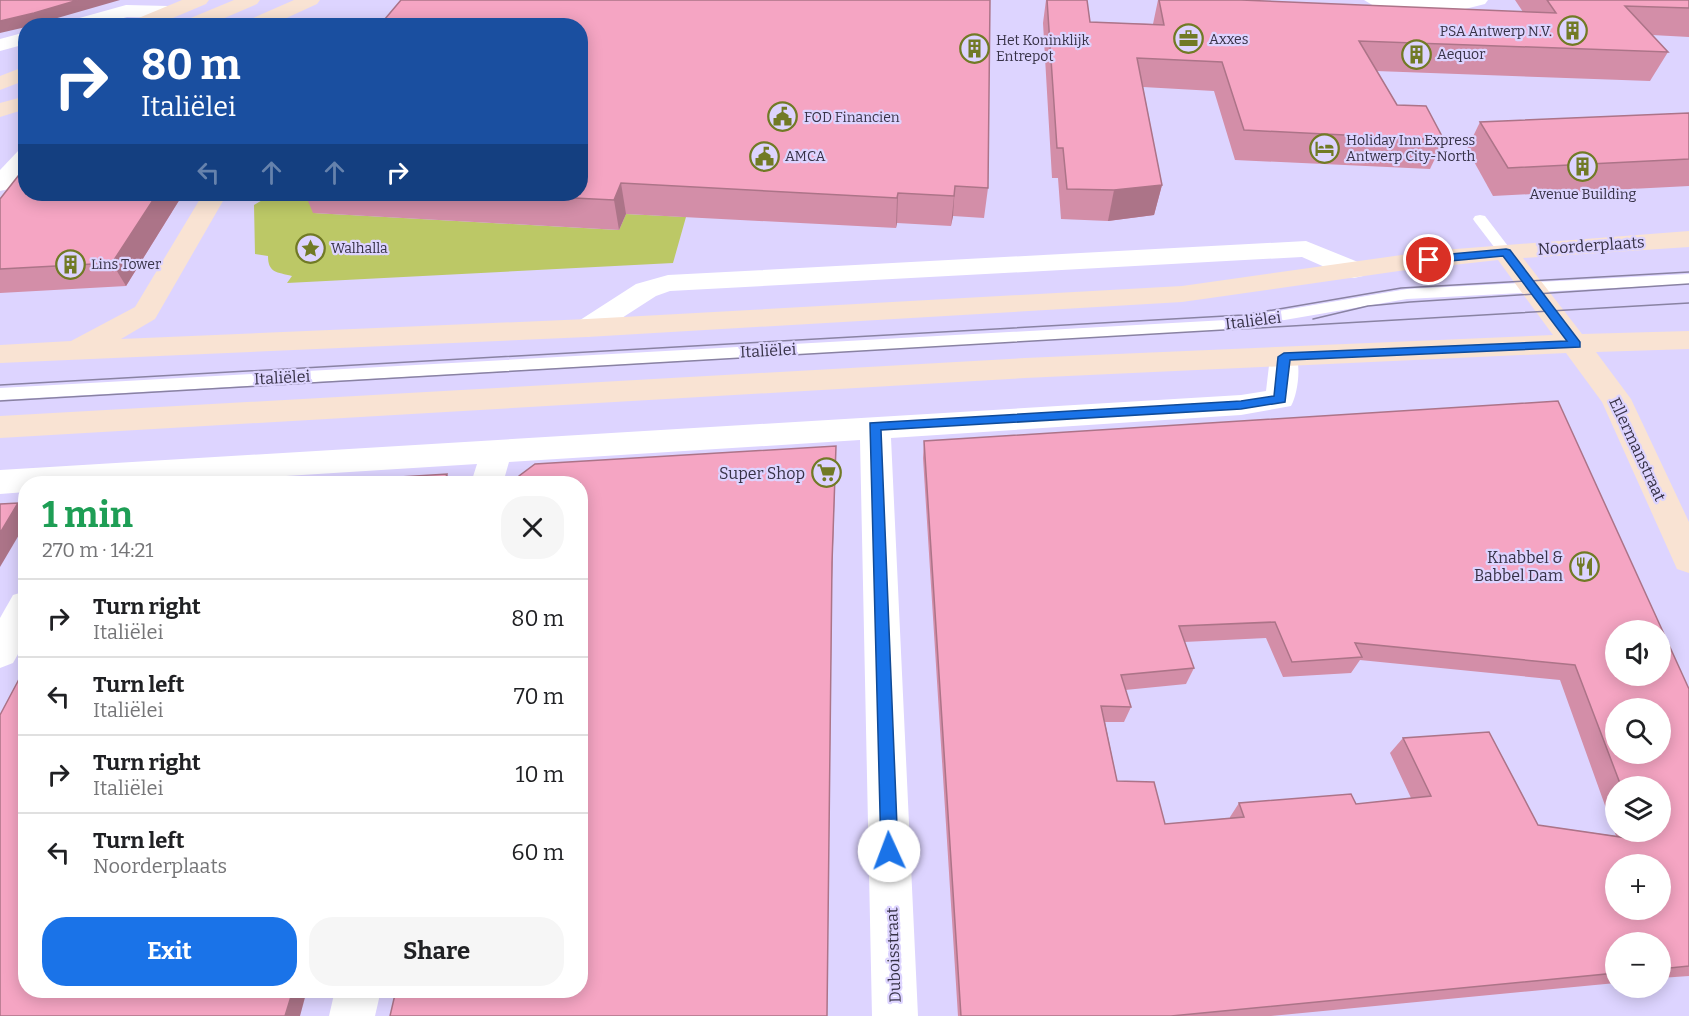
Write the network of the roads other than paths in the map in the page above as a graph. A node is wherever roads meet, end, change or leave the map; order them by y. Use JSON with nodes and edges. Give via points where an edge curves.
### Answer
{"nodes":[{"id":1,"x":199,"y":0,"type":"edge"},
{"id":2,"x":250,"y":0,"type":"edge"},
{"id":3,"x":1374,"y":0,"type":"edge"},
{"id":4,"x":1478,"y":0,"type":"edge"},
{"id":5,"x":1451,"y":2,"type":"edge"},
{"id":6,"x":309,"y":9,"type":"edge"},
{"id":7,"x":168,"y":12,"type":"junction"},
{"id":8,"x":101,"y":18,"type":"edge"},
{"id":9,"x":154,"y":18,"type":"edge"},
{"id":10,"x":207,"y":18,"type":"edge"},
{"id":11,"x":270,"y":18,"type":"edge"},
{"id":12,"x":18,"y":40,"type":"edge"},
{"id":13,"x":0,"y":45,"type":"edge"},
{"id":14,"x":18,"y":76,"type":"edge"},
{"id":15,"x":18,"y":81,"type":"edge"},
{"id":16,"x":0,"y":84,"type":"edge"},
{"id":17,"x":18,"y":100,"type":"edge"},
{"id":18,"x":18,"y":104,"type":"edge"},
{"id":19,"x":0,"y":108,"type":"edge"},
{"id":20,"x":18,"y":165,"type":"edge"},
{"id":21,"x":0,"y":184,"type":"edge"},
{"id":22,"x":210,"y":201,"type":"edge"},
{"id":23,"x":1480,"y":219,"type":"dead end"},
{"id":24,"x":1689,"y":239,"type":"edge"},
{"id":25,"x":1506,"y":252,"type":"junction"},
{"id":26,"x":1354,"y":270,"type":"junction"},
{"id":27,"x":1689,"y":279,"type":"edge"},
{"id":28,"x":1533,"y":287,"type":"junction"},
{"id":29,"x":587,"y":328,"type":"junction"},
{"id":30,"x":1689,"y":340,"type":"edge"},
{"id":31,"x":1576,"y":344,"type":"junction"},
{"id":32,"x":68,"y":351,"type":"junction"},
{"id":33,"x":0,"y":354,"type":"edge"},
{"id":34,"x":1284,"y":357,"type":"junction"},
{"id":35,"x":0,"y":394,"type":"edge"},
{"id":36,"x":875,"y":426,"type":"junction"},
{"id":37,"x":0,"y":427,"type":"edge"},
{"id":38,"x":496,"y":452,"type":"junction"},
{"id":39,"x":150,"y":476,"type":"edge"},
{"id":40,"x":489,"y":476,"type":"edge"},
{"id":41,"x":0,"y":482,"type":"edge"},
{"id":42,"x":18,"y":482,"type":"edge"},
{"id":43,"x":1689,"y":559,"type":"edge"},
{"id":44,"x":18,"y":619,"type":"edge"},
{"id":45,"x":0,"y":652,"type":"edge"},
{"id":46,"x":356,"y":998,"type":"edge"},
{"id":47,"x":352,"y":1016,"type":"edge"},
{"id":48,"x":895,"y":1016,"type":"edge"}],
"edges":[{"from":1,"to":7,"type":"main road"},
{"from":2,"to":10,"type":"main road"},
{"from":3,"to":5,"type":"street"},
{"from":4,"to":5,"type":"street"},
{"from":6,"to":11,"type":"main road","via":[[286,11]]},
{"from":7,"to":8,"type":"street","via":[[126,11]]},
{"from":7,"to":9,"type":"main road"},
{"from":12,"to":13,"type":"street"},
{"from":14,"to":16,"type":"main road"},
{"from":15,"to":16,"type":"main road"},
{"from":17,"to":19,"type":"main road"},
{"from":18,"to":19,"type":"main road"},
{"from":20,"to":21,"type":"street"},
{"from":22,"to":32,"type":"main road","via":[[145,313]]},
{"from":23,"to":25,"type":"lane"},
{"from":24,"to":25,"type":"main road","name":"Noorderplaats"},
{"from":25,"to":26,"type":"main road","name":"Italiëlei"},
{"from":25,"to":28,"type":"main road","name":"Noorderplaats"},
{"from":26,"to":29,"type":"main road","name":"Italiëlei","via":[[1182,294]]},
{"from":26,"to":29,"type":"street","via":[[1306,249],[668,283],[646,290]]},
{"from":27,"to":28,"type":"lane","name":"Italiëlei"},
{"from":28,"to":31,"type":"main road","name":"Noorderplaats"},
{"from":28,"to":35,"type":"lane","name":"Italiëlei","via":[[1407,294],[1226,325]]},
{"from":29,"to":32,"type":"main road","name":"Italiëlei"},
{"from":30,"to":31,"type":"main road"},
{"from":31,"to":34,"type":"main road","name":"Italiëlei"},
{"from":31,"to":43,"type":"main road","name":"Ellermanstraat","via":[[1616,399]]},
{"from":32,"to":33,"type":"main road","name":"Italiëlei"},
{"from":34,"to":36,"type":"street","via":[[1280,399],[1241,405]]},
{"from":34,"to":37,"type":"main road","name":"Italiëlei","via":[[1025,368]]},
{"from":36,"to":38,"type":"street"},
{"from":36,"to":48,"type":"street","name":"Duboisstraat"},
{"from":38,"to":39,"type":"street"},
{"from":38,"to":40,"type":"street"},
{"from":41,"to":42,"type":"street"},
{"from":44,"to":45,"type":"street"},
{"from":46,"to":47,"type":"street"}]}
